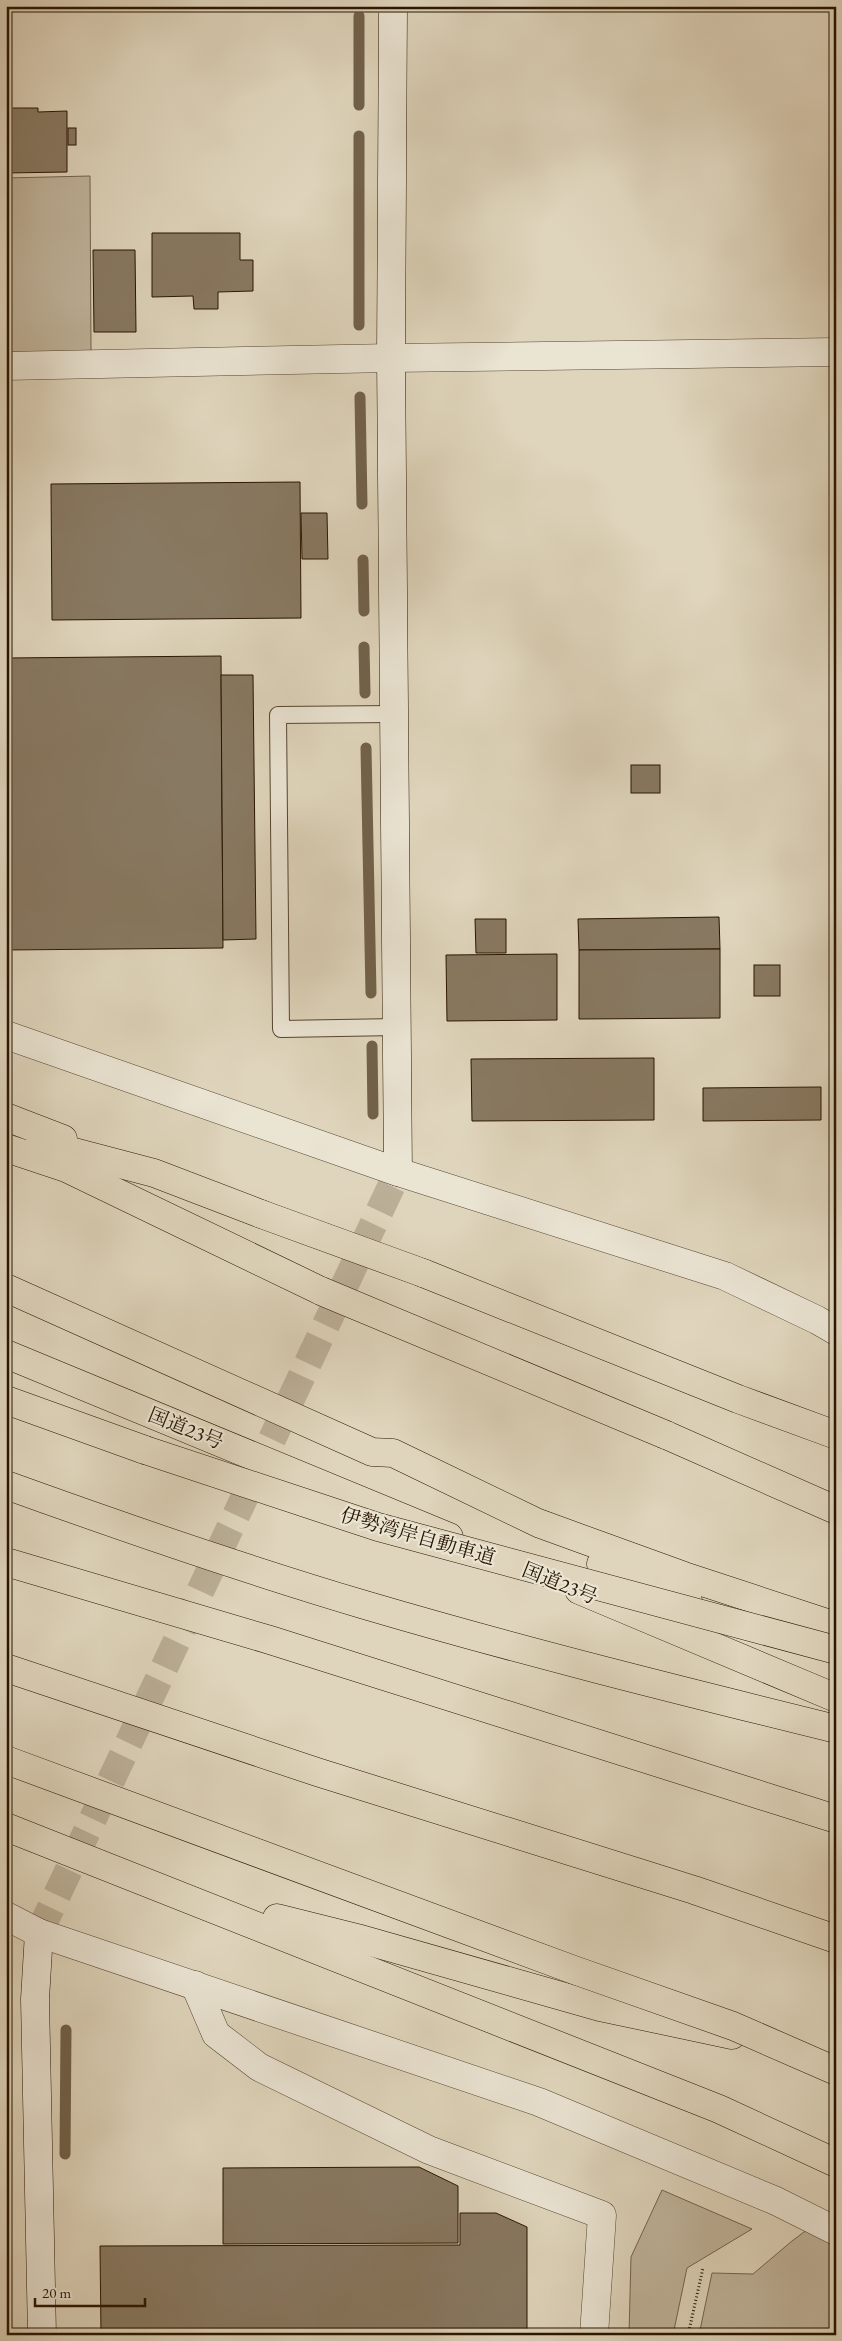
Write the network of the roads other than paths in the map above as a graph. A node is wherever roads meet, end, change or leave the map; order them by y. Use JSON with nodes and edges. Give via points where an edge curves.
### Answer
{"nodes":[{"id":1,"x":393,"y":6,"type":"edge"},
{"id":2,"x":836,"y":352,"type":"edge"},
{"id":3,"x":391,"y":358,"type":"junction"},
{"id":4,"x":6,"y":366,"type":"edge"},
{"id":5,"x":394,"y":714,"type":"junction"},
{"id":6,"x":396,"y":1027,"type":"junction"},
{"id":7,"x":6,"y":1035,"type":"edge"},
{"id":8,"x":6,"y":1117,"type":"edge"},
{"id":9,"x":6,"y":1136,"type":"edge"},
{"id":10,"x":6,"y":1148,"type":"edge"},
{"id":11,"x":398,"y":1172,"type":"junction"},
{"id":12,"x":154,"y":1173,"type":"junction"},
{"id":13,"x":6,"y":1288,"type":"edge"},
{"id":14,"x":830,"y":1319,"type":"edge"},
{"id":15,"x":6,"y":1354,"type":"edge"},
{"id":16,"x":6,"y":1400,"type":"edge"},
{"id":17,"x":666,"y":1435,"type":"junction"},
{"id":18,"x":836,"y":1435,"type":"edge"},
{"id":19,"x":372,"y":1452,"type":"junction"},
{"id":20,"x":6,"y":1485,"type":"edge"},
{"id":21,"x":836,"y":1491,"type":"edge"},
{"id":22,"x":836,"y":1510,"type":"edge"},
{"id":23,"x":6,"y":1562,"type":"edge"},
{"id":24,"x":836,"y":1626,"type":"edge"},
{"id":25,"x":836,"y":1650,"type":"edge"},
{"id":26,"x":836,"y":1660,"type":"edge"},
{"id":27,"x":6,"y":1668,"type":"edge"},
{"id":28,"x":6,"y":1682,"type":"edge"},
{"id":29,"x":836,"y":1698,"type":"edge"},
{"id":30,"x":154,"y":1718,"type":"junction"},
{"id":31,"x":836,"y":1728,"type":"edge"},
{"id":32,"x":6,"y":1760,"type":"edge"},
{"id":33,"x":771,"y":1798,"type":"junction"},
{"id":34,"x":836,"y":1819,"type":"edge"},
{"id":35,"x":6,"y":1827,"type":"edge"},
{"id":36,"x":836,"y":1833,"type":"edge"},
{"id":37,"x":169,"y":1890,"type":"junction"},
{"id":38,"x":6,"y":1916,"type":"edge"},
{"id":39,"x":39,"y":1933,"type":"junction"},
{"id":40,"x":836,"y":1939,"type":"edge"},
{"id":41,"x":195,"y":1985,"type":"junction"},
{"id":42,"x":836,"y":2056,"type":"edge"},
{"id":43,"x":836,"y":2071,"type":"edge"},
{"id":44,"x":835,"y":2163,"type":"edge"},
{"id":45,"x":836,"y":2232,"type":"edge"},
{"id":46,"x":42,"y":2335,"type":"edge"},
{"id":47,"x":594,"y":2335,"type":"edge"}],
"edges":[{"from":1,"to":3,"type":"street"},
{"from":2,"to":3,"type":"street"},
{"from":3,"to":4,"type":"street"},
{"from":3,"to":5,"type":"street"},
{"from":5,"to":6,"type":"street"},
{"from":5,"to":6,"type":"lane","via":[[278,715],[281,1028]]},
{"from":6,"to":11,"type":"street"},
{"from":7,"to":11,"type":"street"},
{"from":8,"to":12,"type":"highway"},
{"from":9,"to":12,"type":"highway"},
{"from":10,"to":17,"type":"highway","bridge":true,"via":[[66,1168],[321,1291]]},
{"from":11,"to":14,"type":"street","via":[[725,1276]]},
{"from":12,"to":18,"type":"highway","bridge":true,"via":[[423,1273]]},
{"from":13,"to":19,"type":"highway"},
{"from":15,"to":29,"type":"highway","name":"国道23号"},
{"from":16,"to":25,"type":"highway","name":"伊勢湾岸自動車道","bridge":true,"via":[[172,1460],[378,1526]]},
{"from":17,"to":21,"type":"highway"},
{"from":17,"to":22,"type":"highway"},
{"from":19,"to":24,"type":"highway","via":[[393,1453],[538,1523]]},
{"from":19,"to":26,"type":"highway","via":[[386,1469],[445,1497]]},
{"from":20,"to":31,"type":"highway","bridge":true,"via":[[114,1524],[364,1605],[657,1685]]},
{"from":23,"to":33,"type":"highway","via":[[270,1640]]},
{"from":27,"to":30,"type":"highway"},
{"from":28,"to":30,"type":"highway"},
{"from":30,"to":40,"type":"highway","via":[[694,1890]]},
{"from":32,"to":43,"type":"highway","bridge":true,"via":[[733,2026]]},
{"from":33,"to":34,"type":"highway"},
{"from":33,"to":36,"type":"highway"},
{"from":35,"to":37,"type":"highway"},
{"from":37,"to":42,"type":"highway","bridge":true,"via":[[357,1938],[600,2007]]},
{"from":37,"to":44,"type":"highway","via":[[719,2109]]},
{"from":38,"to":39,"type":"street"},
{"from":39,"to":41,"type":"street"},
{"from":39,"to":46,"type":"street","via":[[35,1999]]},
{"from":41,"to":45,"type":"street","via":[[539,2102],[776,2201]]},
{"from":41,"to":47,"type":"street","via":[[216,2034],[259,2067],[429,2150],[602,2215]]}]}
